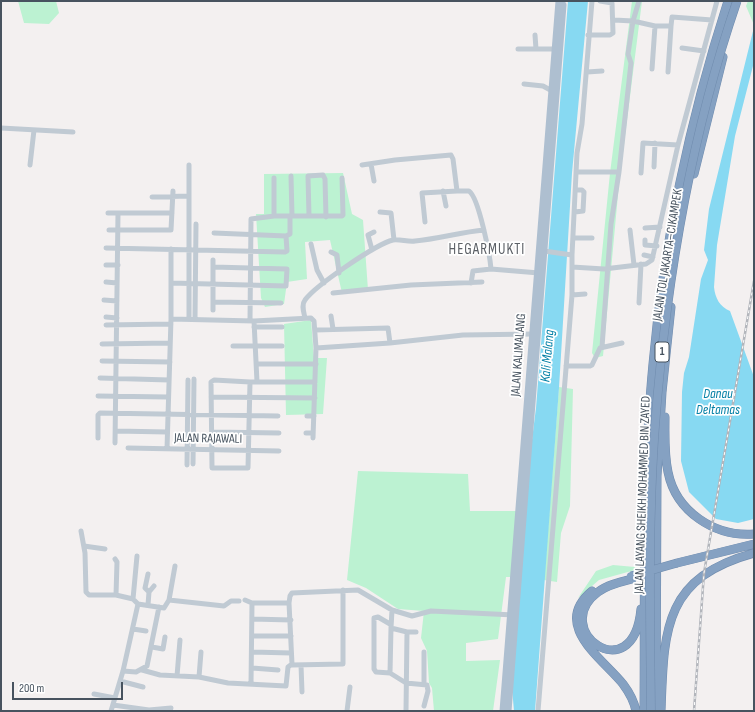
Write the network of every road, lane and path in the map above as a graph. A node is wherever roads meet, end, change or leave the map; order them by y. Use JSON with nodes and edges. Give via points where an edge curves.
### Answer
{"nodes":[{"id":1,"x":558,"y":1,"type":"edge"},
{"id":2,"x":563,"y":1,"type":"edge"},
{"id":3,"x":592,"y":1,"type":"edge"},
{"id":4,"x":600,"y":1,"type":"edge"},
{"id":5,"x":639,"y":1,"type":"edge"},
{"id":6,"x":717,"y":1,"type":"edge"},
{"id":7,"x":728,"y":1,"type":"edge"},
{"id":8,"x":733,"y":1,"type":"edge"},
{"id":9,"x":737,"y":1,"type":"edge"},
{"id":10,"x":741,"y":1,"type":"edge"},
{"id":11,"x":614,"y":20,"type":"junction"},
{"id":12,"x":712,"y":20,"type":"junction"},
{"id":13,"x":633,"y":21,"type":"junction"},
{"id":14,"x":655,"y":26,"type":"junction"},
{"id":15,"x":671,"y":26,"type":"junction"},
{"id":16,"x":535,"y":35,"type":"dead end"},
{"id":17,"x":588,"y":35,"type":"junction"},
{"id":18,"x":536,"y":48,"type":"junction"},
{"id":19,"x":682,"y":48,"type":"dead end"},
{"id":20,"x":518,"y":49,"type":"dead end"},
{"id":21,"x":557,"y":49,"type":"junction"},
{"id":22,"x":704,"y":51,"type":"junction"},
{"id":23,"x":652,"y":69,"type":"dead end"},
{"id":24,"x":602,"y":71,"type":"dead end"},
{"id":25,"x":586,"y":72,"type":"junction"},
{"id":26,"x":668,"y":72,"type":"dead end"},
{"id":27,"x":524,"y":84,"type":"dead end"},
{"id":28,"x":554,"y":92,"type":"junction"},
{"id":29,"x":1,"y":128,"type":"edge"},
{"id":30,"x":34,"y":130,"type":"junction"},
{"id":31,"x":73,"y":132,"type":"dead end"},
{"id":32,"x":655,"y":143,"type":"junction"},
{"id":33,"x":678,"y":145,"type":"junction"},
{"id":34,"x":371,"y":164,"type":"junction"},
{"id":35,"x":189,"y":165,"type":"dead end"},
{"id":36,"x":362,"y":165,"type":"dead end"},
{"id":37,"x":30,"y":166,"type":"dead end"},
{"id":38,"x":654,"y":167,"type":"dead end"},
{"id":39,"x":577,"y":172,"type":"junction"},
{"id":40,"x":619,"y":172,"type":"junction"},
{"id":41,"x":641,"y":172,"type":"dead end"},
{"id":42,"x":291,"y":176,"type":"dead end"},
{"id":43,"x":274,"y":178,"type":"dead end"},
{"id":44,"x":342,"y":178,"type":"dead end"},
{"id":45,"x":374,"y":181,"type":"dead end"},
{"id":46,"x":576,"y":190,"type":"junction"},
{"id":47,"x":457,"y":191,"type":"junction"},
{"id":48,"x":443,"y":192,"type":"junction"},
{"id":49,"x":173,"y":194,"type":"junction"},
{"id":50,"x":189,"y":196,"type":"junction"},
{"id":51,"x":152,"y":197,"type":"dead end"},
{"id":52,"x":446,"y":206,"type":"dead end"},
{"id":53,"x":380,"y":212,"type":"dead end"},
{"id":54,"x":575,"y":212,"type":"junction"},
{"id":55,"x":108,"y":213,"type":"dead end"},
{"id":56,"x":118,"y":213,"type":"junction"},
{"id":57,"x":172,"y":213,"type":"junction"},
{"id":58,"x":274,"y":216,"type":"junction"},
{"id":59,"x":291,"y":216,"type":"junction"},
{"id":60,"x":309,"y":216,"type":"junction"},
{"id":61,"x":326,"y":217,"type":"junction"},
{"id":62,"x":425,"y":222,"type":"dead end"},
{"id":63,"x":196,"y":224,"type":"dead end"},
{"id":64,"x":660,"y":227,"type":"junction"},
{"id":65,"x":645,"y":228,"type":"dead end"},
{"id":66,"x":109,"y":230,"type":"dead end"},
{"id":67,"x":118,"y":230,"type":"junction"},
{"id":68,"x":484,"y":230,"type":"junction"},
{"id":69,"x":630,"y":230,"type":"dead end"},
{"id":70,"x":374,"y":232,"type":"dead end"},
{"id":71,"x":214,"y":233,"type":"dead end"},
{"id":72,"x":251,"y":233,"type":"junction"},
{"id":73,"x":286,"y":236,"type":"junction"},
{"id":74,"x":573,"y":238,"type":"junction"},
{"id":75,"x":592,"y":238,"type":"dead end"},
{"id":76,"x":394,"y":240,"type":"junction"},
{"id":77,"x":645,"y":240,"type":"dead end"},
{"id":78,"x":311,"y":244,"type":"dead end"},
{"id":79,"x":657,"y":246,"type":"junction"},
{"id":80,"x":106,"y":248,"type":"dead end"},
{"id":81,"x":118,"y":248,"type":"junction"},
{"id":82,"x":171,"y":249,"type":"junction"},
{"id":83,"x":190,"y":250,"type":"junction"},
{"id":84,"x":196,"y":250,"type":"junction"},
{"id":85,"x":372,"y":250,"type":"junction"},
{"id":86,"x":251,"y":251,"type":"junction"},
{"id":87,"x":331,"y":252,"type":"dead end"},
{"id":88,"x":546,"y":252,"type":"junction"},
{"id":89,"x":570,"y":254,"type":"junction"},
{"id":90,"x":644,"y":255,"type":"dead end"},
{"id":91,"x":653,"y":257,"type":"junction"},
{"id":92,"x":213,"y":260,"type":"dead end"},
{"id":93,"x":641,"y":264,"type":"junction"},
{"id":94,"x":106,"y":265,"type":"dead end"},
{"id":95,"x":118,"y":265,"type":"junction"},
{"id":96,"x":634,"y":265,"type":"junction"},
{"id":97,"x":213,"y":267,"type":"junction"},
{"id":98,"x":572,"y":267,"type":"junction"},
{"id":99,"x":250,"y":268,"type":"junction"},
{"id":100,"x":607,"y":268,"type":"junction"},
{"id":101,"x":491,"y":269,"type":"junction"},
{"id":102,"x":339,"y":273,"type":"junction"},
{"id":103,"x":540,"y":273,"type":"junction"},
{"id":104,"x":106,"y":282,"type":"dead end"},
{"id":105,"x":482,"y":282,"type":"dead end"},
{"id":106,"x":117,"y":283,"type":"junction"},
{"id":107,"x":171,"y":283,"type":"junction"},
{"id":108,"x":324,"y":283,"type":"junction"},
{"id":109,"x":471,"y":283,"type":"junction"},
{"id":110,"x":193,"y":284,"type":"junction"},
{"id":111,"x":213,"y":284,"type":"junction"},
{"id":112,"x":250,"y":285,"type":"junction"},
{"id":113,"x":333,"y":293,"type":"dead end"},
{"id":114,"x":585,"y":294,"type":"dead end"},
{"id":115,"x":572,"y":295,"type":"junction"},
{"id":116,"x":104,"y":300,"type":"dead end"},
{"id":117,"x":117,"y":301,"type":"junction"},
{"id":118,"x":213,"y":302,"type":"junction"},
{"id":119,"x":250,"y":302,"type":"junction"},
{"id":120,"x":281,"y":303,"type":"dead end"},
{"id":121,"x":639,"y":303,"type":"dead end"},
{"id":122,"x":213,"y":310,"type":"dead end"},
{"id":123,"x":331,"y":316,"type":"dead end"},
{"id":124,"x":106,"y":317,"type":"dead end"},
{"id":125,"x":117,"y":318,"type":"junction"},
{"id":126,"x":305,"y":318,"type":"junction"},
{"id":127,"x":192,"y":319,"type":"junction"},
{"id":128,"x":171,"y":322,"type":"junction"},
{"id":129,"x":252,"y":323,"type":"junction"},
{"id":130,"x":106,"y":325,"type":"dead end"},
{"id":131,"x":117,"y":325,"type":"junction"},
{"id":132,"x":282,"y":327,"type":"dead end"},
{"id":133,"x":332,"y":329,"type":"junction"},
{"id":134,"x":315,"y":330,"type":"junction"},
{"id":135,"x":535,"y":334,"type":"junction"},
{"id":136,"x":117,"y":343,"type":"junction"},
{"id":137,"x":170,"y":343,"type":"junction"},
{"id":138,"x":390,"y":343,"type":"junction"},
{"id":139,"x":622,"y":343,"type":"dead end"},
{"id":140,"x":102,"y":344,"type":"dead end"},
{"id":141,"x":233,"y":346,"type":"dead end"},
{"id":142,"x":254,"y":346,"type":"junction"},
{"id":143,"x":282,"y":346,"type":"dead end"},
{"id":144,"x":602,"y":347,"type":"junction"},
{"id":145,"x":316,"y":348,"type":"junction"},
{"id":146,"x":102,"y":361,"type":"dead end"},
{"id":147,"x":116,"y":362,"type":"junction"},
{"id":148,"x":170,"y":362,"type":"junction"},
{"id":149,"x":256,"y":364,"type":"junction"},
{"id":150,"x":316,"y":364,"type":"junction"},
{"id":151,"x":566,"y":366,"type":"junction"},
{"id":152,"x":664,"y":370,"type":"junction"},
{"id":153,"x":100,"y":378,"type":"dead end"},
{"id":154,"x":116,"y":379,"type":"junction"},
{"id":155,"x":169,"y":380,"type":"junction"},
{"id":156,"x":191,"y":380,"type":"dead end"},
{"id":157,"x":250,"y":382,"type":"junction"},
{"id":158,"x":257,"y":382,"type":"junction"},
{"id":159,"x":315,"y":382,"type":"junction"},
{"id":160,"x":98,"y":396,"type":"dead end"},
{"id":161,"x":116,"y":396,"type":"junction"},
{"id":162,"x":168,"y":397,"type":"junction"},
{"id":163,"x":211,"y":397,"type":"junction"},
{"id":164,"x":249,"y":398,"type":"junction"},
{"id":165,"x":315,"y":398,"type":"junction"},
{"id":166,"x":116,"y":413,"type":"junction"},
{"id":167,"x":168,"y":414,"type":"junction"},
{"id":168,"x":191,"y":414,"type":"junction"},
{"id":169,"x":211,"y":415,"type":"junction"},
{"id":170,"x":249,"y":416,"type":"junction"},
{"id":171,"x":278,"y":416,"type":"dead end"},
{"id":172,"x":307,"y":416,"type":"dead end"},
{"id":173,"x":314,"y":416,"type":"junction"},
{"id":174,"x":116,"y":431,"type":"junction"},
{"id":175,"x":167,"y":432,"type":"junction"},
{"id":176,"x":212,"y":432,"type":"junction"},
{"id":177,"x":249,"y":433,"type":"junction"},
{"id":178,"x":279,"y":433,"type":"dead end"},
{"id":179,"x":306,"y":433,"type":"dead end"},
{"id":180,"x":98,"y":438,"type":"dead end"},
{"id":181,"x":115,"y":443,"type":"dead end"},
{"id":182,"x":128,"y":448,"type":"dead end"},
{"id":183,"x":167,"y":450,"type":"junction"},
{"id":184,"x":190,"y":450,"type":"junction"},
{"id":185,"x":211,"y":450,"type":"junction"},
{"id":186,"x":248,"y":450,"type":"junction"},
{"id":187,"x":279,"y":451,"type":"dead end"},
{"id":188,"x":190,"y":464,"type":"dead end"},
{"id":189,"x":646,"y":482,"type":"junction"},
{"id":190,"x":81,"y":531,"type":"dead end"},
{"id":191,"x":754,"y":534,"type":"edge"},
{"id":192,"x":754,"y":544,"type":"edge"},
{"id":193,"x":84,"y":546,"type":"junction"},
{"id":194,"x":754,"y":548,"type":"edge"},
{"id":195,"x":105,"y":549,"type":"dead end"},
{"id":196,"x":754,"y":553,"type":"edge"},
{"id":197,"x":137,"y":556,"type":"dead end"},
{"id":198,"x":115,"y":559,"type":"dead end"},
{"id":199,"x":677,"y":565,"type":"junction"},
{"id":200,"x":175,"y":566,"type":"dead end"},
{"id":201,"x":148,"y":574,"type":"dead end"},
{"id":202,"x":631,"y":577,"type":"junction"},
{"id":203,"x":154,"y":586,"type":"dead end"},
{"id":204,"x":343,"y":590,"type":"junction"},
{"id":205,"x":149,"y":592,"type":"junction"},
{"id":206,"x":116,"y":595,"type":"junction"},
{"id":207,"x":133,"y":599,"type":"junction"},
{"id":208,"x":169,"y":600,"type":"junction"},
{"id":209,"x":245,"y":600,"type":"dead end"},
{"id":210,"x":239,"y":601,"type":"dead end"},
{"id":211,"x":252,"y":603,"type":"junction"},
{"id":212,"x":289,"y":603,"type":"junction"},
{"id":213,"x":138,"y":604,"type":"junction"},
{"id":214,"x":148,"y":605,"type":"junction"},
{"id":215,"x":159,"y":607,"type":"junction"},
{"id":216,"x":392,"y":610,"type":"junction"},
{"id":217,"x":513,"y":615,"type":"junction"},
{"id":218,"x":252,"y":619,"type":"junction"},
{"id":219,"x":291,"y":620,"type":"junction"},
{"id":220,"x":391,"y":626,"type":"junction"},
{"id":221,"x":133,"y":629,"type":"junction"},
{"id":222,"x":146,"y":631,"type":"dead end"},
{"id":223,"x":407,"y":632,"type":"junction"},
{"id":224,"x":416,"y":632,"type":"dead end"},
{"id":225,"x":252,"y":636,"type":"junction"},
{"id":226,"x":291,"y":636,"type":"junction"},
{"id":227,"x":165,"y":638,"type":"dead end"},
{"id":228,"x":180,"y":640,"type":"dead end"},
{"id":229,"x":152,"y":647,"type":"junction"},
{"id":230,"x":201,"y":652,"type":"dead end"},
{"id":231,"x":252,"y":652,"type":"junction"},
{"id":232,"x":424,"y":652,"type":"dead end"},
{"id":233,"x":291,"y":653,"type":"junction"},
{"id":234,"x":292,"y":665,"type":"junction"},
{"id":235,"x":301,"y":666,"type":"junction"},
{"id":236,"x":252,"y":668,"type":"junction"},
{"id":237,"x":124,"y":670,"type":"junction"},
{"id":238,"x":142,"y":670,"type":"junction"},
{"id":239,"x":278,"y":670,"type":"dead end"},
{"id":240,"x":390,"y":673,"type":"junction"},
{"id":241,"x":177,"y":676,"type":"junction"},
{"id":242,"x":199,"y":677,"type":"junction"},
{"id":243,"x":120,"y":681,"type":"junction"},
{"id":244,"x":406,"y":683,"type":"junction"},
{"id":245,"x":252,"y":684,"type":"junction"},
{"id":246,"x":424,"y":684,"type":"junction"},
{"id":247,"x":350,"y":686,"type":"dead end"},
{"id":248,"x":143,"y":687,"type":"dead end"},
{"id":249,"x":302,"y":692,"type":"dead end"},
{"id":250,"x":94,"y":694,"type":"dead end"},
{"id":251,"x":115,"y":698,"type":"junction"},
{"id":252,"x":113,"y":705,"type":"junction"},
{"id":253,"x":424,"y":706,"type":"dead end"},
{"id":254,"x":171,"y":708,"type":"dead end"},
{"id":255,"x":111,"y":711,"type":"edge"},
{"id":256,"x":347,"y":711,"type":"edge"},
{"id":257,"x":406,"y":711,"type":"edge"},
{"id":258,"x":503,"y":711,"type":"edge"},
{"id":259,"x":508,"y":711,"type":"edge"},
{"id":260,"x":538,"y":711,"type":"edge"},
{"id":261,"x":636,"y":711,"type":"edge"},
{"id":262,"x":644,"y":711,"type":"edge"},
{"id":263,"x":647,"y":711,"type":"edge"},
{"id":264,"x":651,"y":711,"type":"edge"},
{"id":265,"x":656,"y":711,"type":"edge"},
{"id":266,"x":661,"y":711,"type":"edge"}],
"edges":[{"from":1,"to":21,"type":"main road","name":"JALAN KALIMALANG"},
{"from":2,"to":21,"type":"main road","name":"JALAN KALIMALANG"},
{"from":3,"to":17,"type":"street"},
{"from":4,"to":11,"type":"street","via":[[612,3]]},
{"from":5,"to":13,"type":"street"},
{"from":6,"to":12,"type":"street"},
{"from":7,"to":189,"type":"highway","name":"JALAN TOL JAKARTA–CIKAMPEK","number":"1","via":[[699,96],[678,187],[656,335]]},
{"from":8,"to":263,"type":"highway","name":"JALAN LAYANG SHEIKH MOHAMMED BIN ZAYED","number":"1","bridge":true,"via":[[705,91],[684,184],[660,339],[652,430]]},
{"from":9,"to":264,"type":"highway","name":"JALAN LAYANG SHEIKH MOHAMMED BIN ZAYED","number":"1","bridge":true,"via":[[709,92],[687,182],[663,338],[653,479]]},
{"from":10,"to":152,"type":"highway","name":"JALAN TOL JAKARTA–CIKAMPEK","number":"1","via":[[723,56],[690,189],[673,292]]},
{"from":11,"to":13,"type":"street"},
{"from":11,"to":17,"type":"street","via":[[612,34]]},
{"from":12,"to":15,"type":"street","via":[[672,17]]},
{"from":12,"to":22,"type":"street"},
{"from":13,"to":14,"type":"street"},
{"from":13,"to":40,"type":"street"},
{"from":14,"to":15,"type":"street"},
{"from":14,"to":23,"type":"street"},
{"from":15,"to":26,"type":"street"},
{"from":16,"to":18,"type":"street"},
{"from":17,"to":25,"type":"street"},
{"from":18,"to":20,"type":"street"},
{"from":18,"to":21,"type":"street"},
{"from":19,"to":22,"type":"street"},
{"from":21,"to":28,"type":"main road","name":"JALAN KALIMALANG"},
{"from":22,"to":33,"type":"street"},
{"from":24,"to":25,"type":"street"},
{"from":25,"to":39,"type":"street"},
{"from":27,"to":28,"type":"street","via":[[543,86]]},
{"from":28,"to":88,"type":"main road","name":"JALAN KALIMALANG"},
{"from":28,"to":103,"type":"main road","name":"JALAN KALIMALANG"},
{"from":29,"to":30,"type":"street"},
{"from":30,"to":31,"type":"street"},
{"from":30,"to":37,"type":"street"},
{"from":32,"to":33,"type":"street"},
{"from":32,"to":38,"type":"street"},
{"from":32,"to":41,"type":"street","via":[[643,143]]},
{"from":33,"to":64,"type":"street"},
{"from":34,"to":36,"type":"street"},
{"from":34,"to":45,"type":"street"},
{"from":34,"to":47,"type":"street","via":[[449,155],[453,159]]},
{"from":35,"to":50,"type":"street"},
{"from":39,"to":40,"type":"street"},
{"from":39,"to":46,"type":"street"},
{"from":40,"to":100,"type":"street"},
{"from":42,"to":59,"type":"street"},
{"from":43,"to":58,"type":"street"},
{"from":44,"to":61,"type":"street","via":[[343,215]]},
{"from":46,"to":54,"type":"street"},
{"from":46,"to":54,"type":"street","via":[[584,192],[583,211]]},
{"from":47,"to":48,"type":"street"},
{"from":47,"to":68,"type":"street","via":[[472,193]]},
{"from":48,"to":52,"type":"street"},
{"from":48,"to":62,"type":"street","via":[[421,194]]},
{"from":49,"to":50,"type":"street"},
{"from":49,"to":51,"type":"street"},
{"from":49,"to":57,"type":"street"},
{"from":50,"to":83,"type":"street"},
{"from":53,"to":76,"type":"street","via":[[391,213]]},
{"from":54,"to":74,"type":"street"},
{"from":55,"to":56,"type":"street"},
{"from":56,"to":57,"type":"street"},
{"from":56,"to":67,"type":"street"},
{"from":57,"to":67,"type":"street","via":[[172,229],[169,231]]},
{"from":58,"to":59,"type":"street"},
{"from":58,"to":72,"type":"street","via":[[252,218]]},
{"from":59,"to":60,"type":"street"},
{"from":59,"to":73,"type":"street","via":[[290,234]]},
{"from":60,"to":61,"type":"street"},
{"from":60,"to":61,"type":"street","via":[[308,176],[323,175]]},
{"from":63,"to":84,"type":"street"},
{"from":64,"to":65,"type":"street"},
{"from":64,"to":79,"type":"street"},
{"from":66,"to":67,"type":"street"},
{"from":67,"to":81,"type":"street"},
{"from":68,"to":76,"type":"street","via":[[413,241]]},
{"from":68,"to":101,"type":"street"},
{"from":69,"to":96,"type":"street"},
{"from":70,"to":85,"type":"street","via":[[368,235]]},
{"from":71,"to":72,"type":"street"},
{"from":72,"to":73,"type":"street"},
{"from":72,"to":86,"type":"street"},
{"from":73,"to":86,"type":"street","via":[[286,252]]},
{"from":74,"to":75,"type":"street"},
{"from":74,"to":89,"type":"street"},
{"from":76,"to":85,"type":"street"},
{"from":77,"to":79,"type":"street","via":[[645,245]]},
{"from":78,"to":108,"type":"street","via":[[317,270]]},
{"from":79,"to":91,"type":"street"},
{"from":80,"to":81,"type":"street"},
{"from":81,"to":82,"type":"street"},
{"from":81,"to":95,"type":"street"},
{"from":82,"to":83,"type":"street"},
{"from":82,"to":107,"type":"street"},
{"from":83,"to":84,"type":"street"},
{"from":83,"to":110,"type":"street"},
{"from":84,"to":86,"type":"street"},
{"from":84,"to":110,"type":"street"},
{"from":85,"to":102,"type":"street"},
{"from":86,"to":99,"type":"street"},
{"from":87,"to":102,"type":"street","via":[[338,255]]},
{"from":88,"to":89,"type":"street"},
{"from":88,"to":103,"type":"main road","name":"JALAN KALIMALANG"},
{"from":89,"to":98,"type":"street"},
{"from":90,"to":91,"type":"street"},
{"from":91,"to":93,"type":"street","via":[[651,261]]},
{"from":92,"to":97,"type":"street"},
{"from":93,"to":96,"type":"street"},
{"from":93,"to":121,"type":"street"},
{"from":94,"to":95,"type":"street"},
{"from":95,"to":106,"type":"street"},
{"from":96,"to":100,"type":"street"},
{"from":97,"to":99,"type":"street"},
{"from":97,"to":111,"type":"street"},
{"from":98,"to":100,"type":"street"},
{"from":98,"to":115,"type":"street"},
{"from":99,"to":112,"type":"street"},
{"from":99,"to":112,"type":"street","via":[[287,269],[288,272],[286,286]]},
{"from":100,"to":144,"type":"street"},
{"from":101,"to":103,"type":"street"},
{"from":101,"to":109,"type":"street","via":[[473,271]]},
{"from":102,"to":108,"type":"street"},
{"from":103,"to":135,"type":"main road","name":"JALAN KALIMALANG"},
{"from":104,"to":106,"type":"street"},
{"from":105,"to":109,"type":"street"},
{"from":106,"to":117,"type":"street"},
{"from":107,"to":110,"type":"street"},
{"from":107,"to":128,"type":"street"},
{"from":108,"to":126,"type":"street","via":[[305,300]]},
{"from":109,"to":113,"type":"street","via":[[411,285]]},
{"from":110,"to":111,"type":"street"},
{"from":110,"to":127,"type":"street"},
{"from":111,"to":112,"type":"street"},
{"from":111,"to":118,"type":"street"},
{"from":112,"to":119,"type":"street"},
{"from":114,"to":115,"type":"street"},
{"from":115,"to":151,"type":"street"},
{"from":116,"to":117,"type":"street"},
{"from":117,"to":125,"type":"street"},
{"from":118,"to":119,"type":"street"},
{"from":118,"to":122,"type":"street"},
{"from":119,"to":120,"type":"street"},
{"from":119,"to":129,"type":"street"},
{"from":123,"to":133,"type":"street"},
{"from":124,"to":125,"type":"street"},
{"from":125,"to":131,"type":"street"},
{"from":126,"to":129,"type":"street"},
{"from":126,"to":134,"type":"street","via":[[313,319]]},
{"from":127,"to":128,"type":"street"},
{"from":127,"to":129,"type":"street"},
{"from":128,"to":131,"type":"street"},
{"from":128,"to":137,"type":"street"},
{"from":129,"to":132,"type":"street"},
{"from":129,"to":142,"type":"street"},
{"from":130,"to":131,"type":"street"},
{"from":131,"to":136,"type":"street"},
{"from":133,"to":134,"type":"street"},
{"from":133,"to":138,"type":"street","via":[[388,328]]},
{"from":134,"to":145,"type":"street"},
{"from":135,"to":138,"type":"street","via":[[463,335]]},
{"from":135,"to":217,"type":"main road","name":"JALAN KALIMALANG"},
{"from":136,"to":137,"type":"street"},
{"from":136,"to":140,"type":"street"},
{"from":136,"to":147,"type":"street"},
{"from":137,"to":148,"type":"street"},
{"from":138,"to":145,"type":"street"},
{"from":139,"to":144,"type":"street"},
{"from":141,"to":142,"type":"street"},
{"from":142,"to":143,"type":"street"},
{"from":142,"to":149,"type":"street"},
{"from":144,"to":151,"type":"street","via":[[597,351],[590,366]]},
{"from":145,"to":150,"type":"street"},
{"from":146,"to":147,"type":"street"},
{"from":147,"to":148,"type":"street"},
{"from":147,"to":154,"type":"street"},
{"from":148,"to":155,"type":"street"},
{"from":149,"to":150,"type":"street"},
{"from":149,"to":158,"type":"street"},
{"from":150,"to":159,"type":"street"},
{"from":151,"to":260,"type":"street"},
{"from":152,"to":191,"type":"highway","via":[[667,465],[670,481],[676,493],[691,512],[711,527],[730,533]]},
{"from":152,"to":265,"type":"highway","name":"JALAN TOL JAKARTA–CIKAMPEK","number":"1","via":[[657,476]]},
{"from":153,"to":154,"type":"street"},
{"from":154,"to":155,"type":"street"},
{"from":154,"to":161,"type":"street"},
{"from":155,"to":162,"type":"street"},
{"from":156,"to":168,"type":"street"},
{"from":157,"to":158,"type":"street"},
{"from":157,"to":163,"type":"street","via":[[213,380]]},
{"from":157,"to":164,"type":"street"},
{"from":158,"to":159,"type":"street"},
{"from":159,"to":165,"type":"street"},
{"from":160,"to":161,"type":"street"},
{"from":161,"to":162,"type":"street"},
{"from":161,"to":166,"type":"street"},
{"from":162,"to":167,"type":"street"},
{"from":163,"to":164,"type":"street"},
{"from":163,"to":169,"type":"street"},
{"from":164,"to":165,"type":"street"},
{"from":164,"to":170,"type":"street"},
{"from":165,"to":173,"type":"street"},
{"from":166,"to":167,"type":"street"},
{"from":166,"to":174,"type":"street"},
{"from":166,"to":180,"type":"street","via":[[98,414]]},
{"from":167,"to":168,"type":"street"},
{"from":167,"to":175,"type":"street"},
{"from":168,"to":169,"type":"street"},
{"from":168,"to":184,"type":"street"},
{"from":169,"to":170,"type":"street"},
{"from":169,"to":176,"type":"street"},
{"from":170,"to":171,"type":"street"},
{"from":170,"to":177,"type":"street"},
{"from":172,"to":173,"type":"street"},
{"from":173,"to":179,"type":"street","via":[[313,435]]},
{"from":174,"to":175,"type":"street"},
{"from":174,"to":181,"type":"street"},
{"from":175,"to":183,"type":"street"},
{"from":176,"to":177,"type":"street"},
{"from":176,"to":185,"type":"street"},
{"from":177,"to":178,"type":"street"},
{"from":177,"to":186,"type":"street"},
{"from":182,"to":183,"type":"street","name":"JALAN RAJAWALI"},
{"from":183,"to":184,"type":"street","name":"JALAN RAJAWALI"},
{"from":184,"to":185,"type":"street","name":"JALAN RAJAWALI"},
{"from":184,"to":188,"type":"street"},
{"from":185,"to":186,"type":"street","name":"JALAN RAJAWALI"},
{"from":185,"to":186,"type":"street","via":[[211,466],[215,469],[247,469]]},
{"from":186,"to":187,"type":"street","name":"JALAN RAJAWALI"},
{"from":189,"to":202,"type":"highway","via":[[643,509],[642,596],[638,627],[632,640],[621,648],[610,649],[595,645],[589,640],[584,627],[587,604],[603,589]]},
{"from":189,"to":262,"type":"highway","name":"JALAN TOL JAKARTA–CIKAMPEK","number":"1"},
{"from":190,"to":193,"type":"street"},
{"from":192,"to":199,"type":"highway"},
{"from":193,"to":195,"type":"street"},
{"from":193,"to":206,"type":"street","via":[[87,594]]},
{"from":194,"to":199,"type":"highway"},
{"from":196,"to":266,"type":"highway","via":[[708,572],[689,587],[678,602],[669,623],[666,641]]},
{"from":197,"to":207,"type":"street"},
{"from":198,"to":206,"type":"street"},
{"from":199,"to":202,"type":"highway"},
{"from":200,"to":208,"type":"street"},
{"from":201,"to":205,"type":"street","via":[[145,588]]},
{"from":202,"to":261,"type":"highway","via":[[610,582],[592,591],[580,607],[577,620],[579,632],[586,645],[624,685]]},
{"from":203,"to":205,"type":"street"},
{"from":204,"to":212,"type":"street","via":[[292,593]]},
{"from":204,"to":216,"type":"street","via":[[358,590]]},
{"from":204,"to":235,"type":"street","via":[[344,662],[340,666]]},
{"from":205,"to":214,"type":"street"},
{"from":206,"to":207,"type":"street"},
{"from":207,"to":213,"type":"street"},
{"from":208,"to":210,"type":"street","via":[[224,606],[231,601]]},
{"from":208,"to":215,"type":"street","via":[[165,608]]},
{"from":209,"to":211,"type":"street"},
{"from":211,"to":212,"type":"street"},
{"from":211,"to":218,"type":"street"},
{"from":212,"to":219,"type":"street"},
{"from":213,"to":214,"type":"street"},
{"from":213,"to":221,"type":"street"},
{"from":214,"to":215,"type":"street"},
{"from":215,"to":229,"type":"street"},
{"from":216,"to":217,"type":"street","via":[[412,616],[431,612]]},
{"from":216,"to":220,"type":"street"},
{"from":217,"to":258,"type":"main road","name":"JALAN KALIMALANG"},
{"from":217,"to":259,"type":"main road","name":"JALAN KALIMALANG"},
{"from":218,"to":219,"type":"street"},
{"from":218,"to":225,"type":"street"},
{"from":219,"to":226,"type":"street"},
{"from":220,"to":223,"type":"street"},
{"from":220,"to":240,"type":"street"},
{"from":220,"to":240,"type":"street","via":[[378,617],[374,618],[374,669],[376,672]]},
{"from":221,"to":222,"type":"street"},
{"from":221,"to":237,"type":"street"},
{"from":223,"to":224,"type":"street"},
{"from":223,"to":244,"type":"street"},
{"from":225,"to":226,"type":"street"},
{"from":225,"to":231,"type":"street"},
{"from":226,"to":233,"type":"street"},
{"from":227,"to":229,"type":"street","via":[[163,649]]},
{"from":228,"to":241,"type":"street"},
{"from":229,"to":238,"type":"street","via":[[147,666]]},
{"from":230,"to":242,"type":"street"},
{"from":231,"to":233,"type":"street"},
{"from":231,"to":236,"type":"street"},
{"from":232,"to":246,"type":"street"},
{"from":233,"to":234,"type":"street"},
{"from":234,"to":235,"type":"street"},
{"from":234,"to":245,"type":"street","via":[[288,668],[286,686]]},
{"from":235,"to":249,"type":"street"},
{"from":236,"to":239,"type":"street"},
{"from":236,"to":245,"type":"street"},
{"from":237,"to":238,"type":"street"},
{"from":237,"to":243,"type":"street"},
{"from":238,"to":241,"type":"street"},
{"from":240,"to":244,"type":"street"},
{"from":241,"to":242,"type":"street"},
{"from":242,"to":245,"type":"street","via":[[228,683]]},
{"from":243,"to":248,"type":"street"},
{"from":243,"to":251,"type":"street"},
{"from":244,"to":246,"type":"street"},
{"from":244,"to":257,"type":"street"},
{"from":246,"to":253,"type":"street","via":[[428,685],[428,689]]},
{"from":247,"to":256,"type":"street"},
{"from":250,"to":251,"type":"street"},
{"from":251,"to":252,"type":"street"},
{"from":252,"to":254,"type":"street","via":[[150,710]]},
{"from":252,"to":255,"type":"street"}]}
